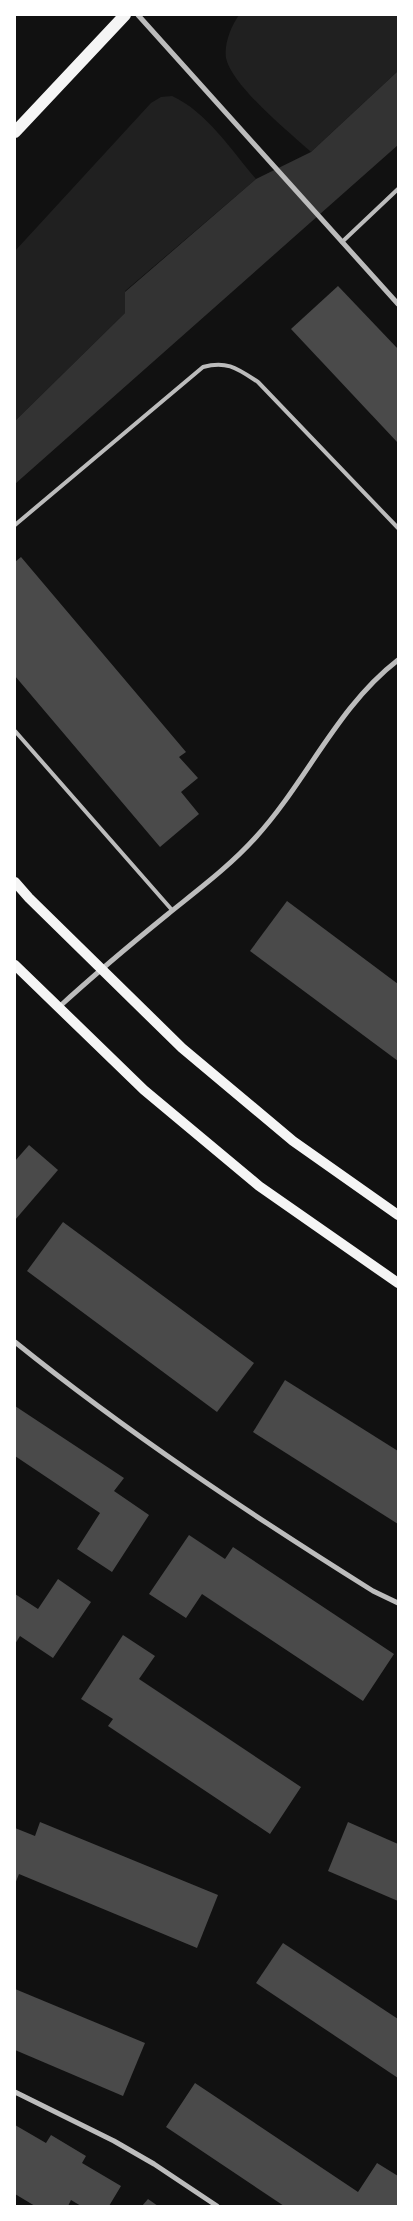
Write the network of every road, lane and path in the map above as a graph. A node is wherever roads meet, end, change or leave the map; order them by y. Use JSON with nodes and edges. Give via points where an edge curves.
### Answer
{"nodes":[{"id":1,"x":125,"y":15,"type":"edge"},
{"id":2,"x":138,"y":15,"type":"edge"},
{"id":3,"x":15,"y":132,"type":"edge"},
{"id":4,"x":398,"y":189,"type":"edge"},
{"id":5,"x":342,"y":242,"type":"junction"},
{"id":6,"x":398,"y":304,"type":"edge"},
{"id":7,"x":15,"y":525,"type":"edge"},
{"id":8,"x":398,"y":528,"type":"edge"},
{"id":9,"x":398,"y":660,"type":"edge"},
{"id":10,"x":15,"y":731,"type":"edge"},
{"id":11,"x":15,"y":882,"type":"edge"},
{"id":12,"x":172,"y":910,"type":"junction"},
{"id":13,"x":15,"y":965,"type":"edge"},
{"id":14,"x":101,"y":969,"type":"junction"},
{"id":15,"x":59,"y":1007,"type":"junction"},
{"id":16,"x":398,"y":1215,"type":"edge"},
{"id":17,"x":398,"y":1283,"type":"edge"},
{"id":18,"x":15,"y":1342,"type":"edge"},
{"id":19,"x":398,"y":1603,"type":"edge"},
{"id":20,"x":15,"y":2092,"type":"edge"},
{"id":21,"x":217,"y":2206,"type":"edge"}],
"edges":[{"from":1,"to":3,"type":"main road"},
{"from":2,"to":5,"type":"street"},
{"from":4,"to":5,"type":"lane"},
{"from":5,"to":6,"type":"street"},
{"from":7,"to":8,"type":"lane","via":[[203,367],[215,364],[234,368],[258,382]]},
{"from":9,"to":12,"type":"street","via":[[362,695],[258,834],[236,858]]},
{"from":10,"to":12,"type":"lane"},
{"from":11,"to":14,"type":"main road"},
{"from":12,"to":14,"type":"street"},
{"from":13,"to":15,"type":"main road"},
{"from":14,"to":15,"type":"street"},
{"from":14,"to":16,"type":"main road","via":[[182,1048],[293,1141]]},
{"from":15,"to":17,"type":"main road","via":[[144,1090],[259,1186]]},
{"from":18,"to":19,"type":"street","via":[[71,1387],[235,1502]]},
{"from":20,"to":21,"type":"street","via":[[114,2141]]}]}
